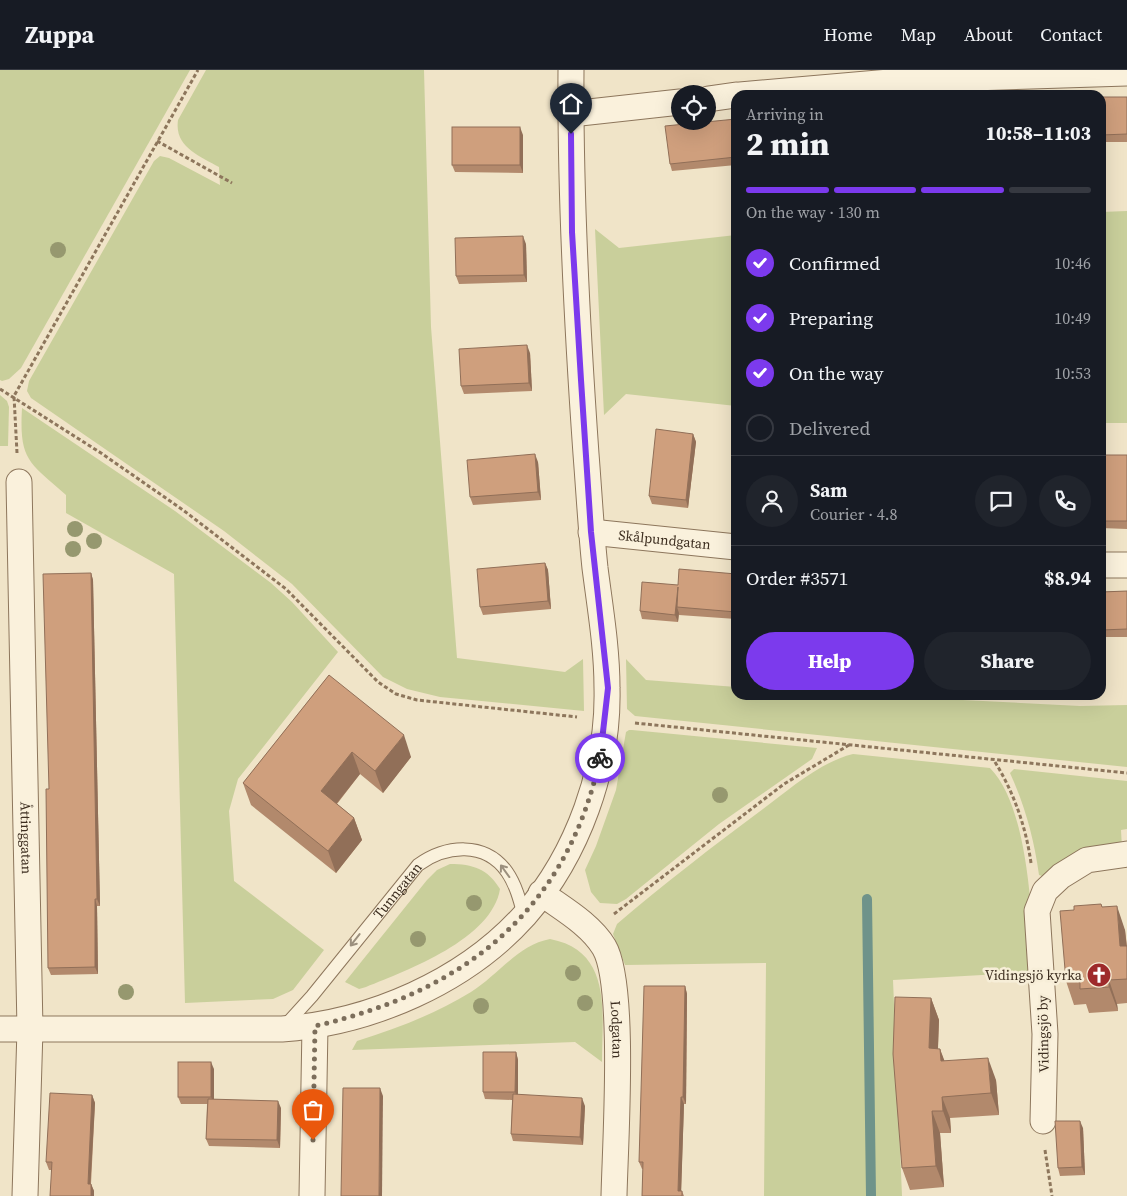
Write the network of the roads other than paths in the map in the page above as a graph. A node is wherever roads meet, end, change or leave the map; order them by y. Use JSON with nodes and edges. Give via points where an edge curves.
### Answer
{"nodes":[{"id":1,"x":571,"y":70,"type":"edge"},
{"id":2,"x":1127,"y":73,"type":"edge"},
{"id":3,"x":796,"y":90,"type":"edge"},
{"id":4,"x":731,"y":96,"type":"edge"},
{"id":5,"x":716,"y":98,"type":"edge"},
{"id":6,"x":671,"y":103,"type":"edge"},
{"id":7,"x":571,"y":114,"type":"junction"},
{"id":8,"x":19,"y":482,"type":"road end"},
{"id":9,"x":591,"y":532,"type":"junction"},
{"id":10,"x":731,"y":546,"type":"edge"},
{"id":11,"x":1106,"y":565,"type":"edge"},
{"id":12,"x":1127,"y":565,"type":"edge"},
{"id":13,"x":1127,"y":854,"type":"edge"},
{"id":14,"x":541,"y":893,"type":"junction"},
{"id":15,"x":524,"y":916,"type":"junction"},
{"id":16,"x":315,"y":1026,"type":"junction"},
{"id":17,"x":0,"y":1029,"type":"edge"},
{"id":18,"x":30,"y":1029,"type":"junction"},
{"id":19,"x":282,"y":1029,"type":"junction"},
{"id":20,"x":1044,"y":1121,"type":"road end"},
{"id":21,"x":25,"y":1196,"type":"edge"},
{"id":22,"x":312,"y":1196,"type":"edge"},
{"id":23,"x":614,"y":1196,"type":"edge"}],
"edges":[{"from":1,"to":7,"type":"street"},
{"from":2,"to":3,"type":"street","via":[[912,80]]},
{"from":4,"to":5,"type":"street"},
{"from":6,"to":7,"type":"street"},
{"from":7,"to":9,"type":"street","via":[[572,232]]},
{"from":8,"to":18,"type":"street","name":"Åttinggatan"},
{"from":9,"to":10,"type":"street","name":"Skålpundgatan"},
{"from":9,"to":14,"type":"street","via":[[607,680],[606,720],[590,801],[568,849]]},
{"from":11,"to":12,"type":"street"},
{"from":13,"to":20,"type":"street","name":"Vidingsjö by","via":[[1087,860],[1061,876],[1045,891],[1037,911],[1045,1034]]},
{"from":14,"to":15,"type":"street"},
{"from":14,"to":23,"type":"street","name":"Lodgatan","via":[[591,931],[605,948],[611,966],[615,996]]},
{"from":15,"to":16,"type":"street","via":[[483,952],[442,980],[372,1011]]},
{"from":15,"to":19,"type":"lane","name":"Tunngatan","one_way":true,"via":[[517,890],[508,872],[496,859],[479,850],[461,848],[430,857],[418,865]]},
{"from":16,"to":19,"type":"street"},
{"from":16,"to":22,"type":"street"},
{"from":17,"to":18,"type":"street"},
{"from":18,"to":19,"type":"street"},
{"from":18,"to":21,"type":"street","name":"Åttinggatan"}]}
